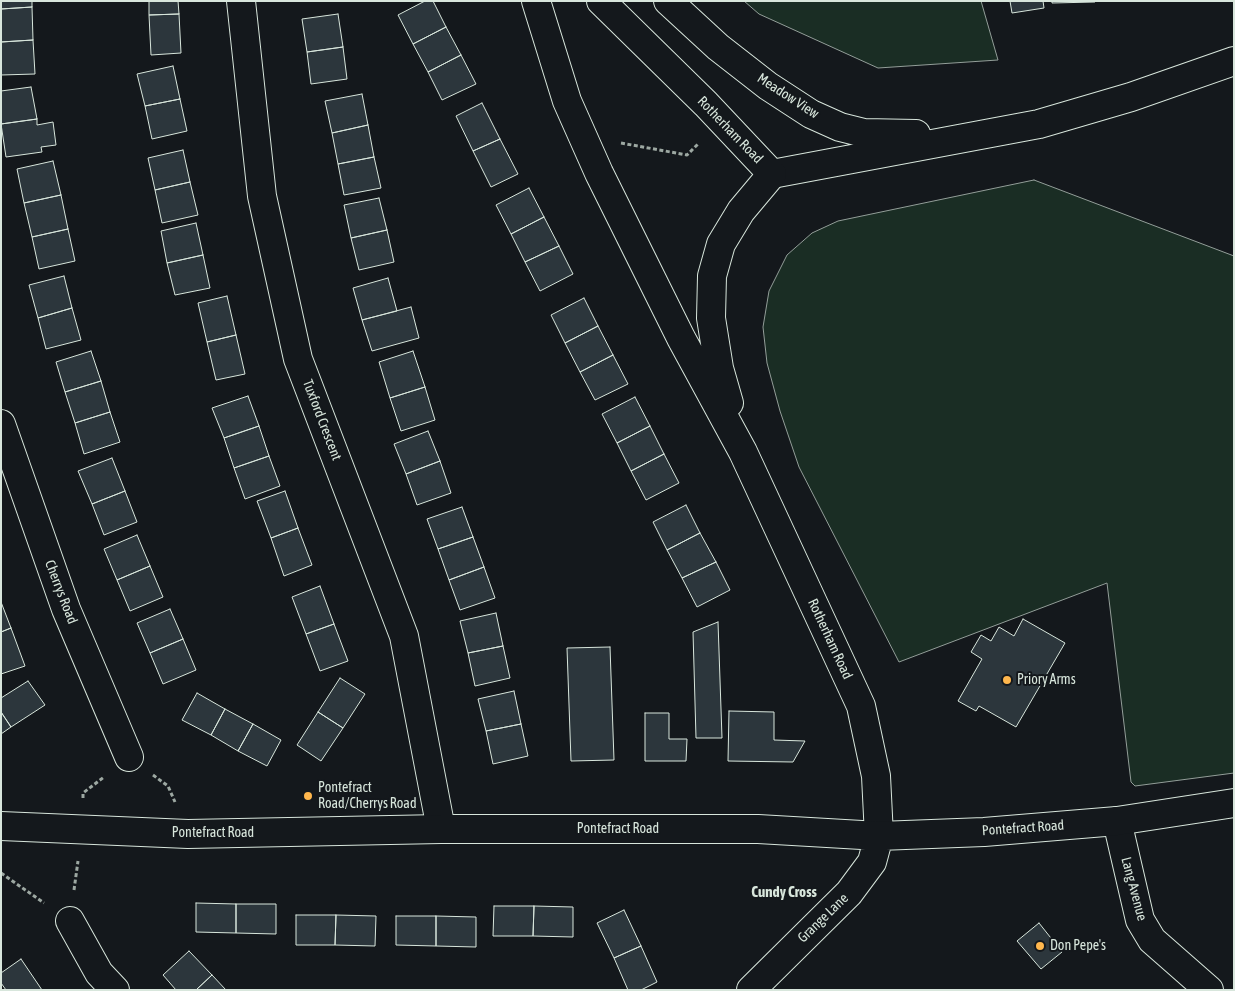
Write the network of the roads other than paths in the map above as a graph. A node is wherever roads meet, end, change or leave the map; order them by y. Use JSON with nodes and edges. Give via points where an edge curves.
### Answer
{"nodes":[{"id":1,"x":240,"y":1,"type":"edge"},
{"id":2,"x":536,"y":1,"type":"edge"},
{"id":3,"x":601,"y":1,"type":"edge"},
{"id":4,"x":668,"y":1,"type":"edge"},
{"id":5,"x":1234,"y":61,"type":"edge"},
{"id":6,"x":992,"y":134,"type":"junction"},
{"id":7,"x":772,"y":174,"type":"junction"},
{"id":8,"x":1,"y":424,"type":"edge"},
{"id":9,"x":743,"y":452,"type":"junction"},
{"id":10,"x":129,"y":757,"type":"road end"},
{"id":11,"x":1234,"y":803,"type":"edge"},
{"id":12,"x":1117,"y":821,"type":"junction"},
{"id":13,"x":1,"y":826,"type":"edge"},
{"id":14,"x":441,"y":829,"type":"junction"},
{"id":15,"x":880,"y":836,"type":"junction"},
{"id":16,"x":70,"y":922,"type":"road end"},
{"id":17,"x":115,"y":990,"type":"edge"},
{"id":18,"x":750,"y":990,"type":"edge"},
{"id":19,"x":1209,"y":990,"type":"edge"}],
"edges":[{"from":1,"to":14,"type":"main road","name":"Tuxford Crescent","via":[[262,196],[298,359],[404,636]]},
{"from":2,"to":9,"type":"main road","name":"Rotherham Road","via":[[567,101],[599,174],[681,338]]},
{"from":3,"to":7,"type":"main road","name":"Rotherham Road"},
{"from":4,"to":6,"type":"main road","name":"Meadow View","via":[[718,47],[768,86],[811,114],[840,127],[864,133]]},
{"from":5,"to":6,"type":"main road","name":"Meadow View","via":[[1131,97]]},
{"from":6,"to":7,"type":"main road","name":"Meadow View"},
{"from":7,"to":9,"type":"main road","name":"Rotherham Road","via":[[720,244],[712,276],[711,318],[719,368]]},
{"from":8,"to":10,"type":"main road","name":"Cherrys Road","via":[[66,609]]},
{"from":9,"to":15,"type":"main road","name":"Rotherham Road","via":[[861,706],[876,776]]},
{"from":11,"to":12,"type":"main road","name":"Pontefract Road"},
{"from":12,"to":15,"type":"main road","name":"Pontefract Road","via":[[984,832]]},
{"from":12,"to":19,"type":"main road","name":"Lang Avenue","via":[[1140,920],[1152,940]]},
{"from":13,"to":14,"type":"main road","name":"Pontefract Road","via":[[188,834]]},
{"from":14,"to":15,"type":"main road","name":"Pontefract Road","via":[[758,829]]},
{"from":15,"to":18,"type":"main road","name":"Grange Lane","via":[[872,862],[849,893]]},
{"from":16,"to":17,"type":"main road","via":[[99,973]]}]}
